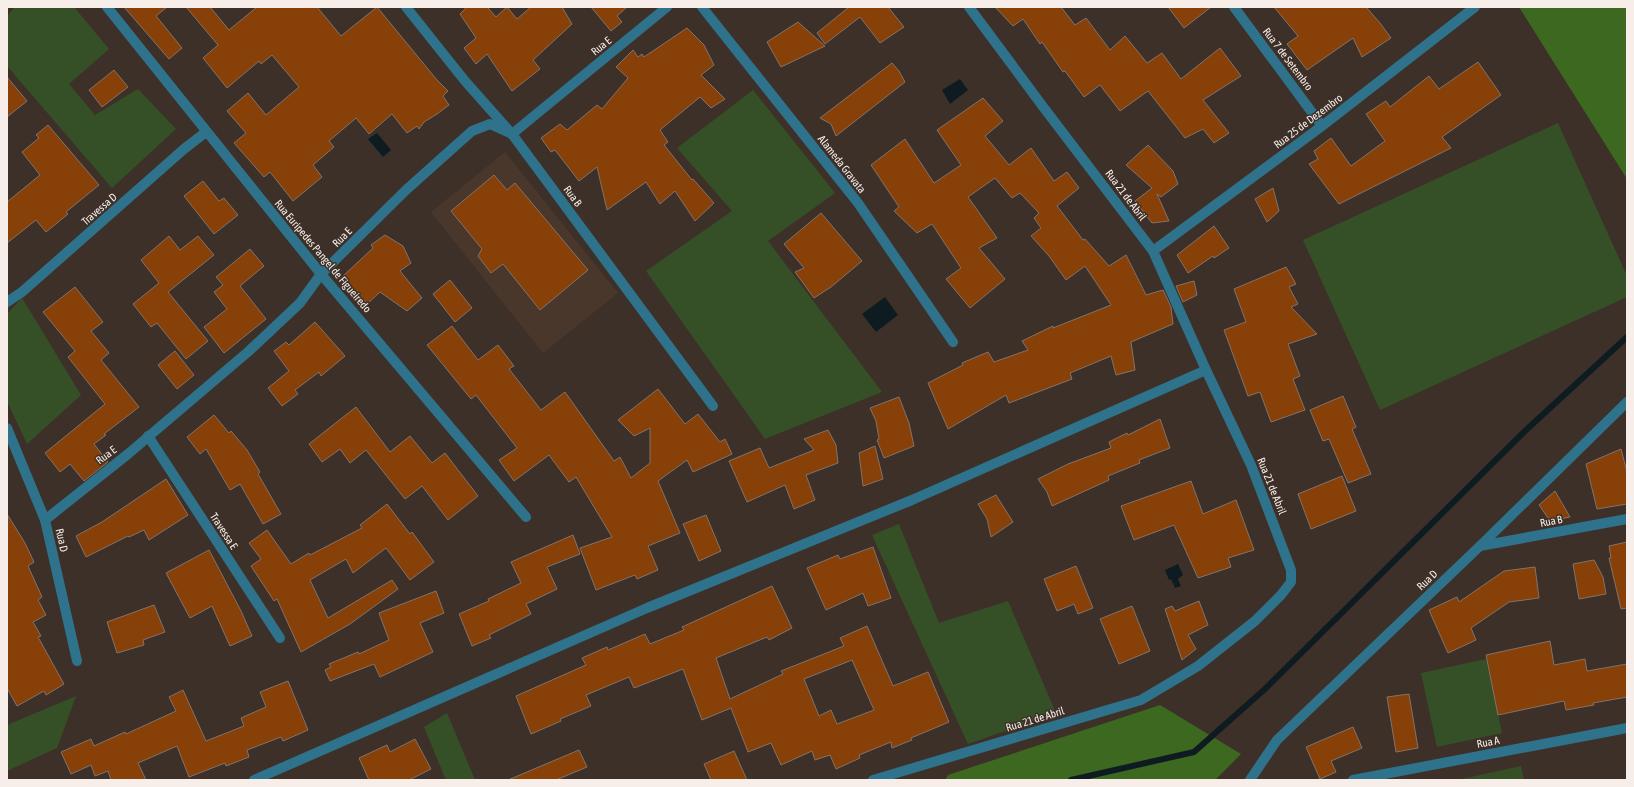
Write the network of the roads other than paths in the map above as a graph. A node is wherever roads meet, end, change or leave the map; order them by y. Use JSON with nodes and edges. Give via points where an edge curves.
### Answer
{"nodes":[{"id":1,"x":107,"y":7,"type":"edge"},
{"id":2,"x":406,"y":7,"type":"edge"},
{"id":3,"x":667,"y":7,"type":"edge"},
{"id":4,"x":702,"y":7,"type":"edge"},
{"id":5,"x":969,"y":7,"type":"edge"},
{"id":6,"x":1234,"y":7,"type":"edge"},
{"id":7,"x":1475,"y":7,"type":"edge"},
{"id":8,"x":1322,"y":126,"type":"junction"},
{"id":9,"x":206,"y":132,"type":"junction"},
{"id":10,"x":512,"y":134,"type":"junction"},
{"id":11,"x":1153,"y":251,"type":"junction"},
{"id":12,"x":321,"y":274,"type":"junction"},
{"id":13,"x":7,"y":302,"type":"edge"},
{"id":14,"x":953,"y":342,"type":"dead end"},
{"id":15,"x":1206,"y":370,"type":"junction"},
{"id":16,"x":1627,"y":402,"type":"edge"},
{"id":17,"x":713,"y":406,"type":"dead end"},
{"id":18,"x":7,"y":428,"type":"edge"},
{"id":19,"x":148,"y":436,"type":"junction"},
{"id":20,"x":526,"y":517,"type":"dead end"},
{"id":21,"x":1627,"y":519,"type":"edge"},
{"id":22,"x":45,"y":520,"type":"junction"},
{"id":23,"x":1480,"y":546,"type":"junction"},
{"id":24,"x":280,"y":638,"type":"dead end"},
{"id":25,"x":77,"y":661,"type":"dead end"},
{"id":26,"x":1627,"y":728,"type":"edge"},
{"id":27,"x":254,"y":780,"type":"edge"},
{"id":28,"x":873,"y":780,"type":"edge"},
{"id":29,"x":1250,"y":780,"type":"edge"},
{"id":30,"x":1353,"y":780,"type":"edge"}],
"edges":[{"from":1,"to":9,"type":"street","name":"Rua Euripedes Pangel de Figueiredo"},
{"from":2,"to":10,"type":"street","name":"Rua B","via":[[465,81]]},
{"from":3,"to":10,"type":"street","name":"Rua E"},
{"from":4,"to":14,"type":"street","name":"Alameda Gravata","via":[[858,203]]},
{"from":5,"to":11,"type":"street","name":"Rua 21 de Abril"},
{"from":6,"to":8,"type":"street","name":"Rua 7 de Setembro"},
{"from":7,"to":8,"type":"street","name":"Rua 25 de Dezembro"},
{"from":8,"to":11,"type":"street","name":"Rua 25 de Dezembro"},
{"from":9,"to":12,"type":"street","name":"Rua Euripedes Pangel de Figueiredo"},
{"from":9,"to":13,"type":"street","name":"Travessa D","via":[[22,292]]},
{"from":10,"to":12,"type":"street","name":"Rua E","via":[[490,124],[472,131],[406,190]]},
{"from":10,"to":17,"type":"street","name":"Rua B"},
{"from":11,"to":15,"type":"street","name":"Rua 21 de Abril"},
{"from":12,"to":19,"type":"street","name":"Rua E","via":[[300,303],[255,346]]},
{"from":12,"to":20,"type":"street","name":"Rua Euripedes Pangel de Figueiredo"},
{"from":15,"to":27,"type":"street","via":[[912,500],[640,611]]},
{"from":15,"to":28,"type":"street","name":"Rua 21 de Abril","via":[[1251,465],[1291,570],[1291,582],[1281,595],[1255,621],[1198,666],[1141,700]]},
{"from":16,"to":23,"type":"street","name":"Rua D"},
{"from":18,"to":22,"type":"street","name":"Rua D"},
{"from":19,"to":22,"type":"street","name":"Rua E"},
{"from":19,"to":24,"type":"street","name":"Travessa E"},
{"from":21,"to":23,"type":"street","name":"Rua B"},
{"from":22,"to":25,"type":"street","name":"Rua D"},
{"from":23,"to":29,"type":"street","name":"Rua D","via":[[1277,740]]},
{"from":26,"to":30,"type":"street","name":"Rua A"}]}
